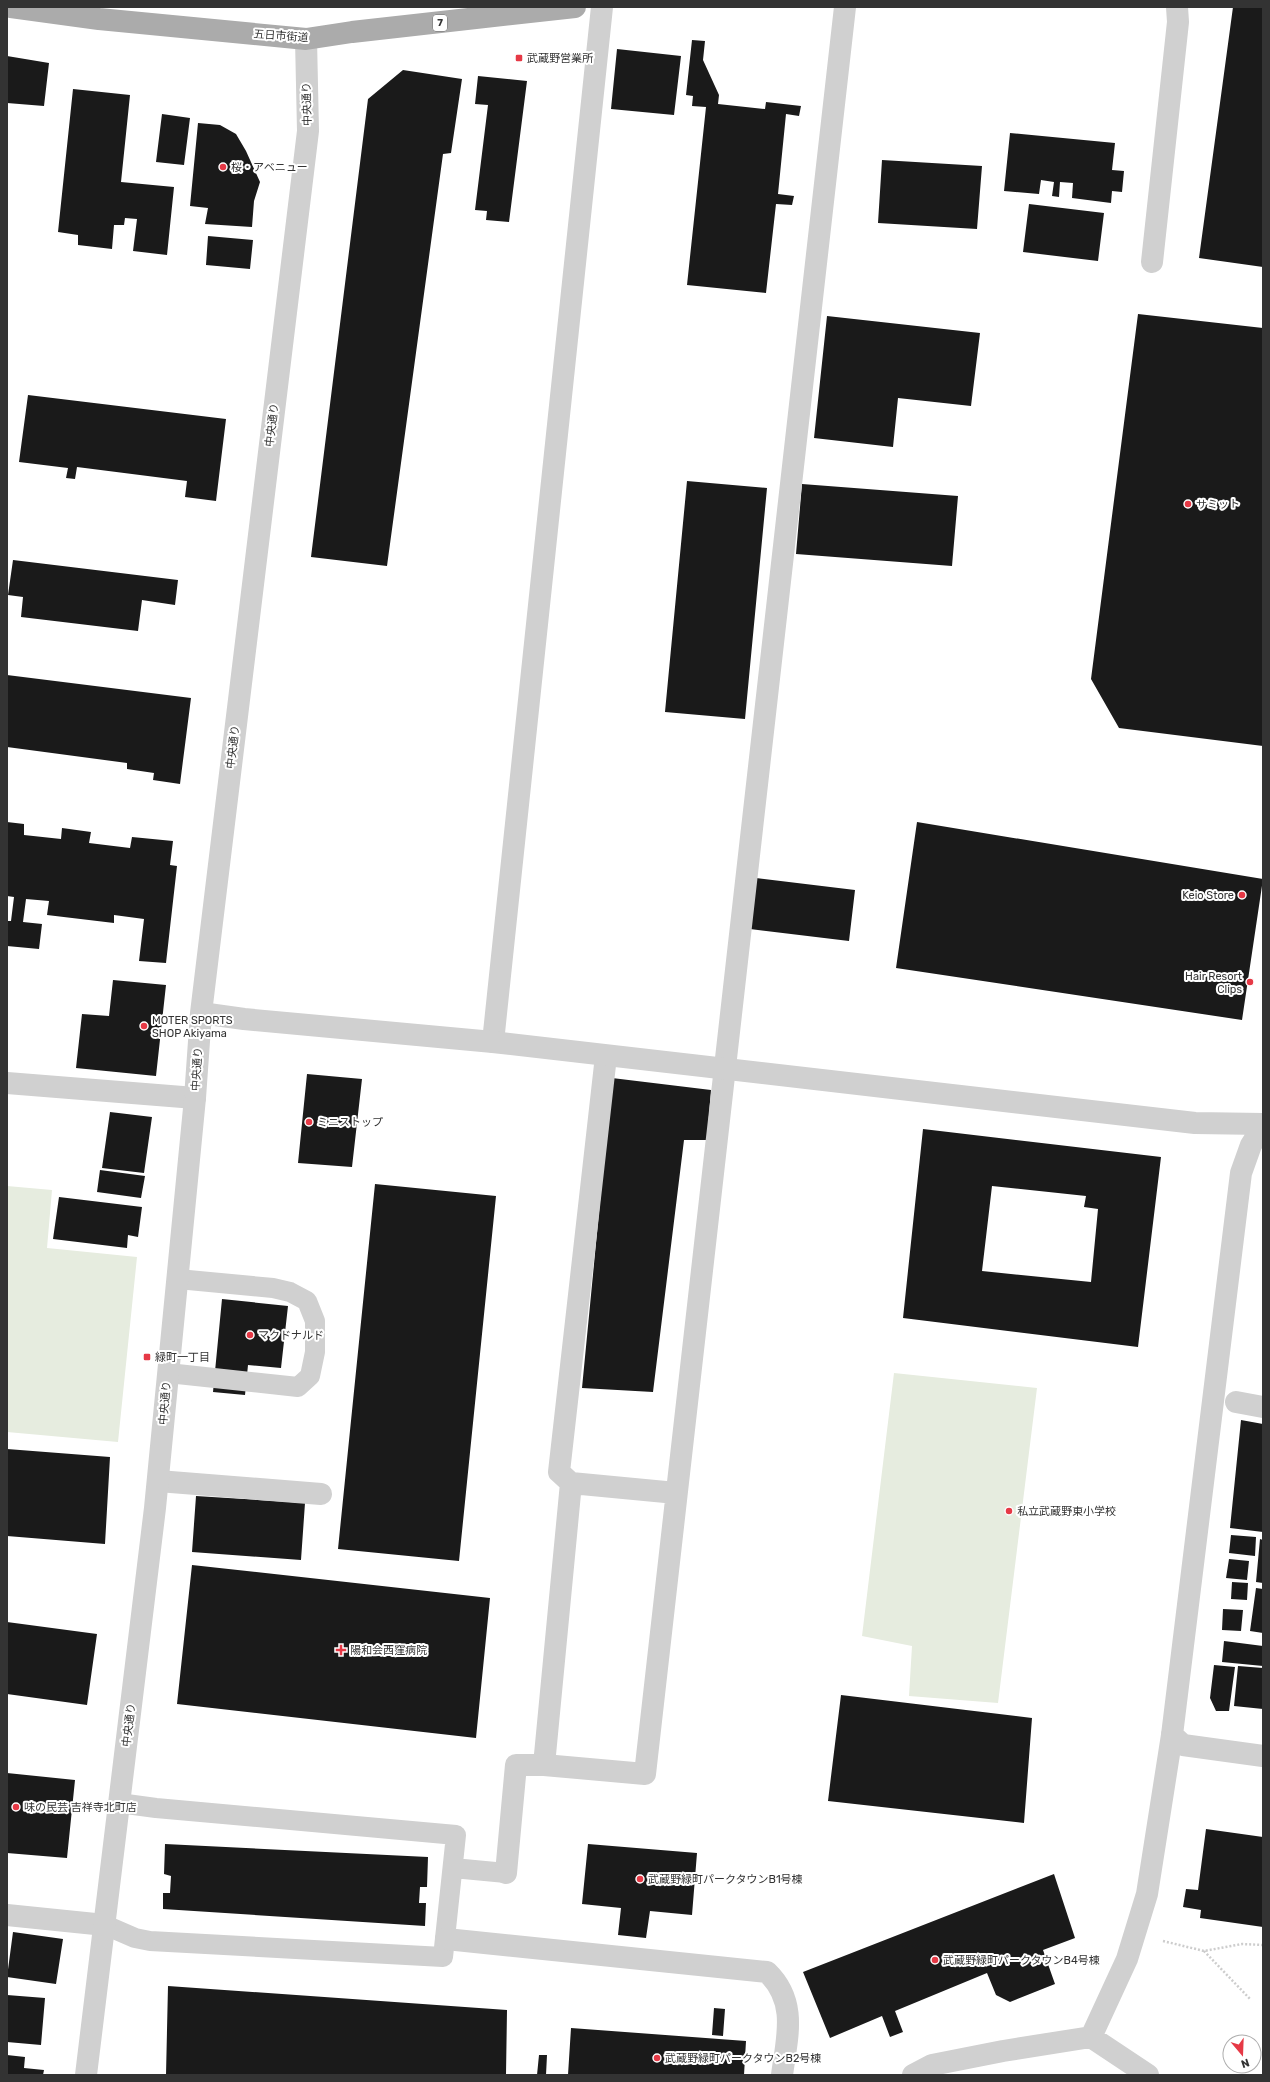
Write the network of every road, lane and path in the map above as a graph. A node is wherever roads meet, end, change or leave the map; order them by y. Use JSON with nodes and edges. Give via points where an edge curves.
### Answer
{"nodes":[{"id":1,"x":11,"y":7,"type":"edge"},
{"id":2,"x":575,"y":7,"type":"edge"},
{"id":3,"x":602,"y":7,"type":"edge"},
{"id":4,"x":845,"y":7,"type":"edge"},
{"id":5,"x":1177,"y":7,"type":"edge"},
{"id":6,"x":306,"y":39,"type":"junction"},
{"id":7,"x":1152,"y":262,"type":"dead end"},
{"id":8,"x":201,"y":1013,"type":"junction"},
{"id":9,"x":493,"y":1042,"type":"junction"},
{"id":10,"x":606,"y":1056,"type":"junction"},
{"id":11,"x":726,"y":1068,"type":"junction"},
{"id":12,"x":7,"y":1083,"type":"edge"},
{"id":13,"x":195,"y":1098,"type":"junction"},
{"id":14,"x":1263,"y":1125,"type":"edge"},
{"id":15,"x":178,"y":1279,"type":"junction"},
{"id":16,"x":168,"y":1373,"type":"junction"},
{"id":17,"x":1236,"y":1402,"type":"dead end"},
{"id":18,"x":1263,"y":1407,"type":"edge"},
{"id":19,"x":158,"y":1481,"type":"junction"},
{"id":20,"x":571,"y":1483,"type":"junction"},
{"id":21,"x":676,"y":1493,"type":"junction"},
{"id":22,"x":321,"y":1494,"type":"dead end"},
{"id":23,"x":1172,"y":1735,"type":"junction"},
{"id":24,"x":1263,"y":1756,"type":"edge"},
{"id":25,"x":544,"y":1765,"type":"junction"},
{"id":26,"x":119,"y":1803,"type":"junction"},
{"id":27,"x":453,"y":1868,"type":"junction"},
{"id":28,"x":506,"y":1873,"type":"joint"},
{"id":29,"x":7,"y":1915,"type":"edge"},
{"id":30,"x":105,"y":1925,"type":"junction"},
{"id":31,"x":446,"y":1939,"type":"junction"},
{"id":32,"x":1160,"y":1941,"type":"dead end"},
{"id":33,"x":1263,"y":1945,"type":"edge"},
{"id":34,"x":1204,"y":1951,"type":"junction"},
{"id":35,"x":1251,"y":2000,"type":"dead end"},
{"id":36,"x":1091,"y":2038,"type":"junction"},
{"id":37,"x":86,"y":2075,"type":"edge"},
{"id":38,"x":782,"y":2075,"type":"edge"},
{"id":39,"x":913,"y":2075,"type":"edge"},
{"id":40,"x":1148,"y":2075,"type":"edge"}],
"edges":[{"from":1,"to":6,"type":"main road","name":"五日市街道","number":"7","via":[[99,19]]},
{"from":2,"to":6,"type":"main road","name":"五日市街道","number":"7"},
{"from":3,"to":9,"type":"street"},
{"from":4,"to":11,"type":"street"},
{"from":5,"to":7,"type":"street","via":[[1178,22]]},
{"from":6,"to":8,"type":"street","name":"中央通り","via":[[308,131]]},
{"from":8,"to":9,"type":"street"},
{"from":8,"to":13,"type":"street","name":"中央通り"},
{"from":9,"to":10,"type":"street"},
{"from":10,"to":11,"type":"street"},
{"from":10,"to":20,"type":"street","via":[[559,1472]]},
{"from":11,"to":14,"type":"street","via":[[1195,1123]]},
{"from":11,"to":21,"type":"street"},
{"from":12,"to":13,"type":"street"},
{"from":13,"to":15,"type":"street","name":"中央通り"},
{"from":14,"to":23,"type":"street","via":[[1240,1173]]},
{"from":15,"to":16,"type":"street","name":"中央通り"},
{"from":15,"to":16,"type":"lane","via":[[273,1288],[290,1292],[307,1301],[315,1321],[315,1352],[310,1376],[298,1387]]},
{"from":16,"to":19,"type":"street","name":"中央通り"},
{"from":17,"to":18,"type":"street"},
{"from":19,"to":22,"type":"street"},
{"from":19,"to":26,"type":"street","name":"中央通り"},
{"from":20,"to":21,"type":"street"},
{"from":20,"to":25,"type":"street"},
{"from":21,"to":25,"type":"street","via":[[645,1774]]},
{"from":23,"to":24,"type":"street","via":[[1183,1745]]},
{"from":23,"to":36,"type":"street","via":[[1147,1894],[1127,1959]]},
{"from":25,"to":28,"type":"street","via":[[516,1765]]},
{"from":26,"to":27,"type":"lane","via":[[456,1835]]},
{"from":26,"to":30,"type":"street","name":"中央通り"},
{"from":27,"to":28,"type":"lane"},
{"from":27,"to":31,"type":"lane"},
{"from":29,"to":30,"type":"street"},
{"from":30,"to":31,"type":"lane","via":[[150,1941],[443,1957]]},
{"from":30,"to":37,"type":"street","name":"中央通り"},
{"from":31,"to":38,"type":"street","via":[[767,1972],[778,1983],[788,2012]]},
{"from":32,"to":34,"type":"path"},
{"from":33,"to":34,"type":"path","via":[[1242,1944]]},
{"from":34,"to":35,"type":"path"},
{"from":36,"to":39,"type":"street","via":[[1002,2051],[932,2065]]},
{"from":36,"to":40,"type":"street"}]}
